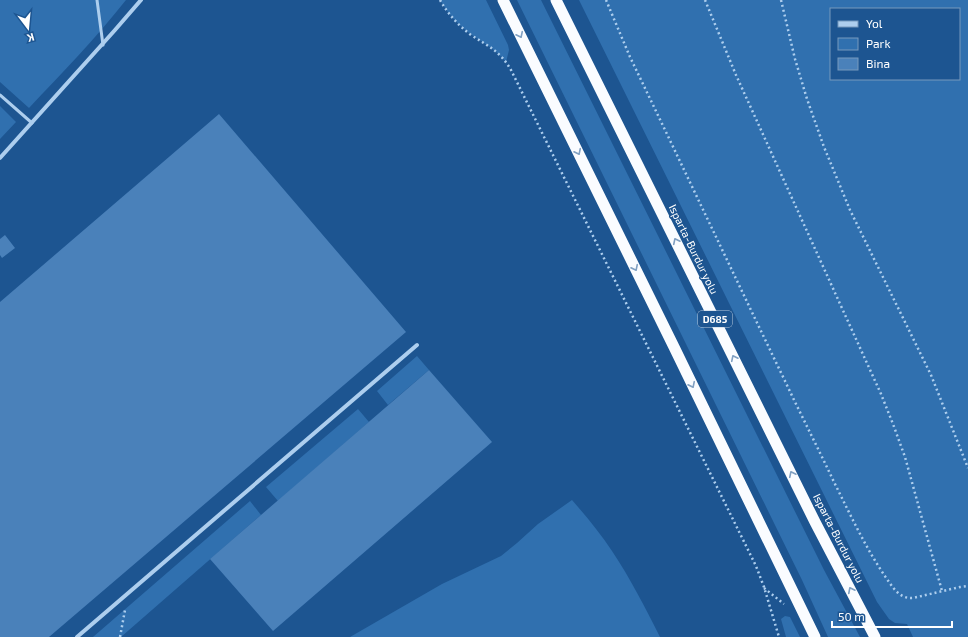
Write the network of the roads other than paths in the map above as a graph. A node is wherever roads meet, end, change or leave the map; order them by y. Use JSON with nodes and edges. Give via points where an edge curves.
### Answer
{"nodes":[{"id":1,"x":97,"y":0,"type":"edge"},
{"id":2,"x":141,"y":0,"type":"edge"},
{"id":3,"x":503,"y":0,"type":"edge"},
{"id":4,"x":556,"y":0,"type":"edge"},
{"id":5,"x":103,"y":45,"type":"junction"},
{"id":6,"x":0,"y":95,"type":"edge"},
{"id":7,"x":32,"y":123,"type":"junction"},
{"id":8,"x":0,"y":158,"type":"edge"},
{"id":9,"x":417,"y":345,"type":"dead end"},
{"id":10,"x":77,"y":637,"type":"edge"},
{"id":11,"x":815,"y":637,"type":"edge"},
{"id":12,"x":875,"y":637,"type":"edge"}],
"edges":[{"from":1,"to":5,"type":"lane"},
{"from":2,"to":5,"type":"street"},
{"from":3,"to":11,"type":"highway","one_way":true},
{"from":12,"to":4,"type":"highway","name":"Isparta-Burdur yolu","number":"D685","one_way":true},
{"from":5,"to":7,"type":"street"},
{"from":6,"to":7,"type":"lane"},
{"from":7,"to":8,"type":"street"},
{"from":9,"to":10,"type":"street"}]}
